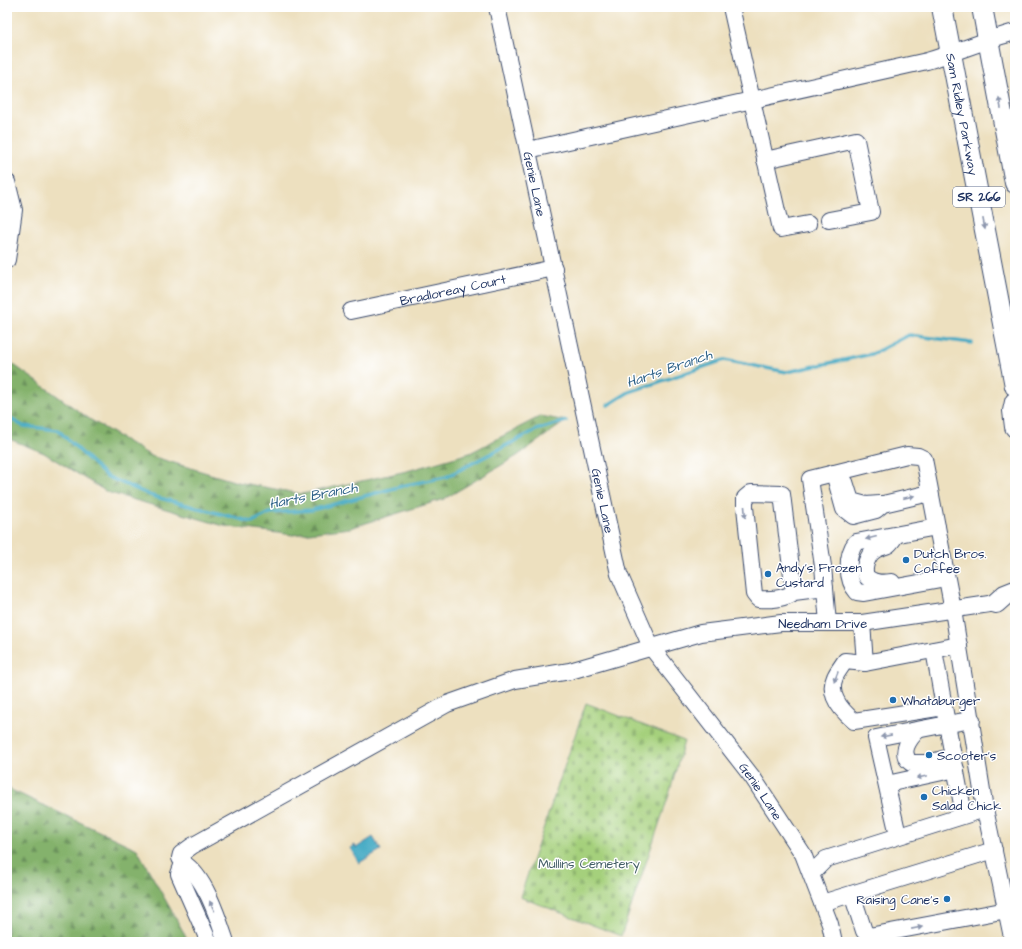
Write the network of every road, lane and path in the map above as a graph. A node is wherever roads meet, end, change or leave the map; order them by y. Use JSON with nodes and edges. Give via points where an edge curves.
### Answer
{"nodes":[{"id":1,"x":497,"y":7,"type":"edge"},
{"id":2,"x":732,"y":7,"type":"edge"},
{"id":3,"x":942,"y":7,"type":"edge"},
{"id":4,"x":982,"y":7,"type":"edge"},
{"id":5,"x":1015,"y":32,"type":"edge"},
{"id":6,"x":988,"y":39,"type":"junction"},
{"id":7,"x":952,"y":54,"type":"junction"},
{"id":8,"x":752,"y":100,"type":"junction"},
{"id":9,"x":528,"y":150,"type":"junction"},
{"id":10,"x":765,"y":160,"type":"junction"},
{"id":11,"x":7,"y":182,"type":"edge"},
{"id":12,"x":1015,"y":183,"type":"edge"},
{"id":13,"x":829,"y":220,"type":"dead end"},
{"id":14,"x":808,"y":224,"type":"dead end"},
{"id":15,"x":7,"y":260,"type":"edge"},
{"id":16,"x":554,"y":268,"type":"junction"},
{"id":17,"x":351,"y":311,"type":"dead end"},
{"id":18,"x":1015,"y":386,"type":"edge"},
{"id":19,"x":1015,"y":402,"type":"edge"},
{"id":20,"x":1015,"y":427,"type":"edge"},
{"id":21,"x":838,"y":472,"type":"junction"},
{"id":22,"x":930,"y":492,"type":"junction"},
{"id":23,"x":937,"y":526,"type":"junction"},
{"id":24,"x":946,"y":578,"type":"junction"},
{"id":25,"x":825,"y":588,"type":"junction"},
{"id":26,"x":1015,"y":591,"type":"edge"},
{"id":27,"x":794,"y":592,"type":"junction"},
{"id":28,"x":1006,"y":603,"type":"edge"},
{"id":29,"x":953,"y":610,"type":"junction"},
{"id":30,"x":862,"y":622,"type":"junction"},
{"id":31,"x":828,"y":623,"type":"junction"},
{"id":32,"x":959,"y":645,"type":"junction"},
{"id":33,"x":651,"y":647,"type":"junction"},
{"id":34,"x":934,"y":650,"type":"junction"},
{"id":35,"x":865,"y":663,"type":"junction"},
{"id":36,"x":944,"y":707,"type":"junction"},
{"id":37,"x":972,"y":720,"type":"junction"},
{"id":38,"x":947,"y":724,"type":"junction"},
{"id":39,"x":918,"y":730,"type":"junction"},
{"id":40,"x":955,"y":763,"type":"junction"},
{"id":41,"x":887,"y":784,"type":"junction"},
{"id":42,"x":986,"y":808,"type":"junction"},
{"id":43,"x":964,"y":815,"type":"junction"},
{"id":44,"x":898,"y":835,"type":"junction"},
{"id":45,"x":994,"y":850,"type":"junction"},
{"id":46,"x":183,"y":863,"type":"junction"},
{"id":47,"x":811,"y":874,"type":"junction"},
{"id":48,"x":852,"y":894,"type":"junction"},
{"id":49,"x":822,"y":903,"type":"junction"},
{"id":50,"x":1007,"y":910,"type":"junction"},
{"id":51,"x":209,"y":942,"type":"edge"},
{"id":52,"x":226,"y":942,"type":"edge"},
{"id":53,"x":834,"y":942,"type":"edge"},
{"id":54,"x":1013,"y":942,"type":"edge"}],
"edges":[{"from":1,"to":9,"type":"street","name":"Genie Lane"},
{"from":2,"to":8,"type":"street"},
{"from":3,"to":7,"type":"main road","name":"Sam Ridley Parkway","number":"SR 266"},
{"from":4,"to":6,"type":"main road","number":"SR 266"},
{"from":5,"to":6,"type":"street"},
{"from":6,"to":7,"type":"street"},
{"from":12,"to":6,"type":"main road","number":"SR 266","one_way":true},
{"from":7,"to":8,"type":"street"},
{"from":7,"to":18,"type":"main road","name":"Sam Ridley Parkway","number":"SR 266","one_way":true},
{"from":8,"to":9,"type":"street"},
{"from":8,"to":10,"type":"street"},
{"from":9,"to":16,"type":"street","name":"Genie Lane"},
{"from":10,"to":13,"type":"street","via":[[856,140],[871,212]]},
{"from":10,"to":14,"type":"street","via":[[781,229]]},
{"from":11,"to":15,"type":"street","via":[[14,210]]},
{"from":16,"to":17,"type":"street","name":"Bradloreay Court"},
{"from":16,"to":33,"type":"street","name":"Genie Lane","via":[[619,574]]},
{"from":19,"to":20,"type":"main road"},
{"from":21,"to":22,"type":"street","one_way":true,"via":[[851,501],[866,505],[883,504]]},
{"from":21,"to":22,"type":"street","via":[[907,455],[918,456],[924,459]]},
{"from":21,"to":25,"type":"street","via":[[810,479]]},
{"from":22,"to":23,"type":"street"},
{"from":23,"to":24,"type":"street"},
{"from":23,"to":24,"type":"street","one_way":true,"via":[[856,542],[849,560],[851,586],[857,592],[864,592]]},
{"from":24,"to":29,"type":"street"},
{"from":25,"to":27,"type":"street"},
{"from":25,"to":31,"type":"street"},
{"from":26,"to":28,"type":"main road","via":[[1005,596]]},
{"from":27,"to":27,"type":"street","one_way":true,"via":[[782,494],[751,493],[745,498],[754,594],[758,599],[764,600],[790,596]]},
{"from":28,"to":29,"type":"street","name":"Needham Drive"},
{"from":29,"to":30,"type":"street","name":"Needham Drive"},
{"from":29,"to":32,"type":"street"},
{"from":30,"to":31,"type":"street","name":"Needham Drive"},
{"from":30,"to":35,"type":"street"},
{"from":31,"to":33,"type":"street","name":"Needham Drive","via":[[781,623],[700,633]]},
{"from":32,"to":34,"type":"street"},
{"from":32,"to":37,"type":"street"},
{"from":33,"to":46,"type":"street","name":"Needham Drive","via":[[570,671],[515,680],[447,704],[192,846],[181,854]]},
{"from":33,"to":47,"type":"street","name":"Genie Lane","via":[[753,778],[803,854]]},
{"from":34,"to":35,"type":"street"},
{"from":34,"to":36,"type":"street"},
{"from":35,"to":36,"type":"street","one_way":true,"via":[[845,661],[834,678],[834,695],[843,712],[854,720]]},
{"from":36,"to":38,"type":"street"},
{"from":37,"to":38,"type":"street"},
{"from":37,"to":42,"type":"street"},
{"from":38,"to":39,"type":"street"},
{"from":38,"to":40,"type":"street"},
{"from":39,"to":40,"type":"street","via":[[906,745],[908,761],[918,764]]},
{"from":39,"to":41,"type":"street","one_way":true,"via":[[876,738]]},
{"from":40,"to":41,"type":"street","one_way":true},
{"from":40,"to":43,"type":"street"},
{"from":41,"to":44,"type":"street"},
{"from":42,"to":43,"type":"street"},
{"from":42,"to":45,"type":"street"},
{"from":43,"to":44,"type":"street"},
{"from":44,"to":47,"type":"street","via":[[826,859]]},
{"from":45,"to":48,"type":"street"},
{"from":45,"to":50,"type":"street"},
{"from":46,"to":51,"type":"street","via":[[179,874]]},
{"from":52,"to":46,"type":"street","one_way":true,"via":[[210,901],[192,868]]},
{"from":47,"to":49,"type":"street","name":"Genie Lane"},
{"from":48,"to":49,"type":"street"},
{"from":48,"to":50,"type":"street","one_way":true,"via":[[864,931],[869,936]]},
{"from":49,"to":53,"type":"street","name":"Genie Lane"},
{"from":50,"to":54,"type":"street"}]}
